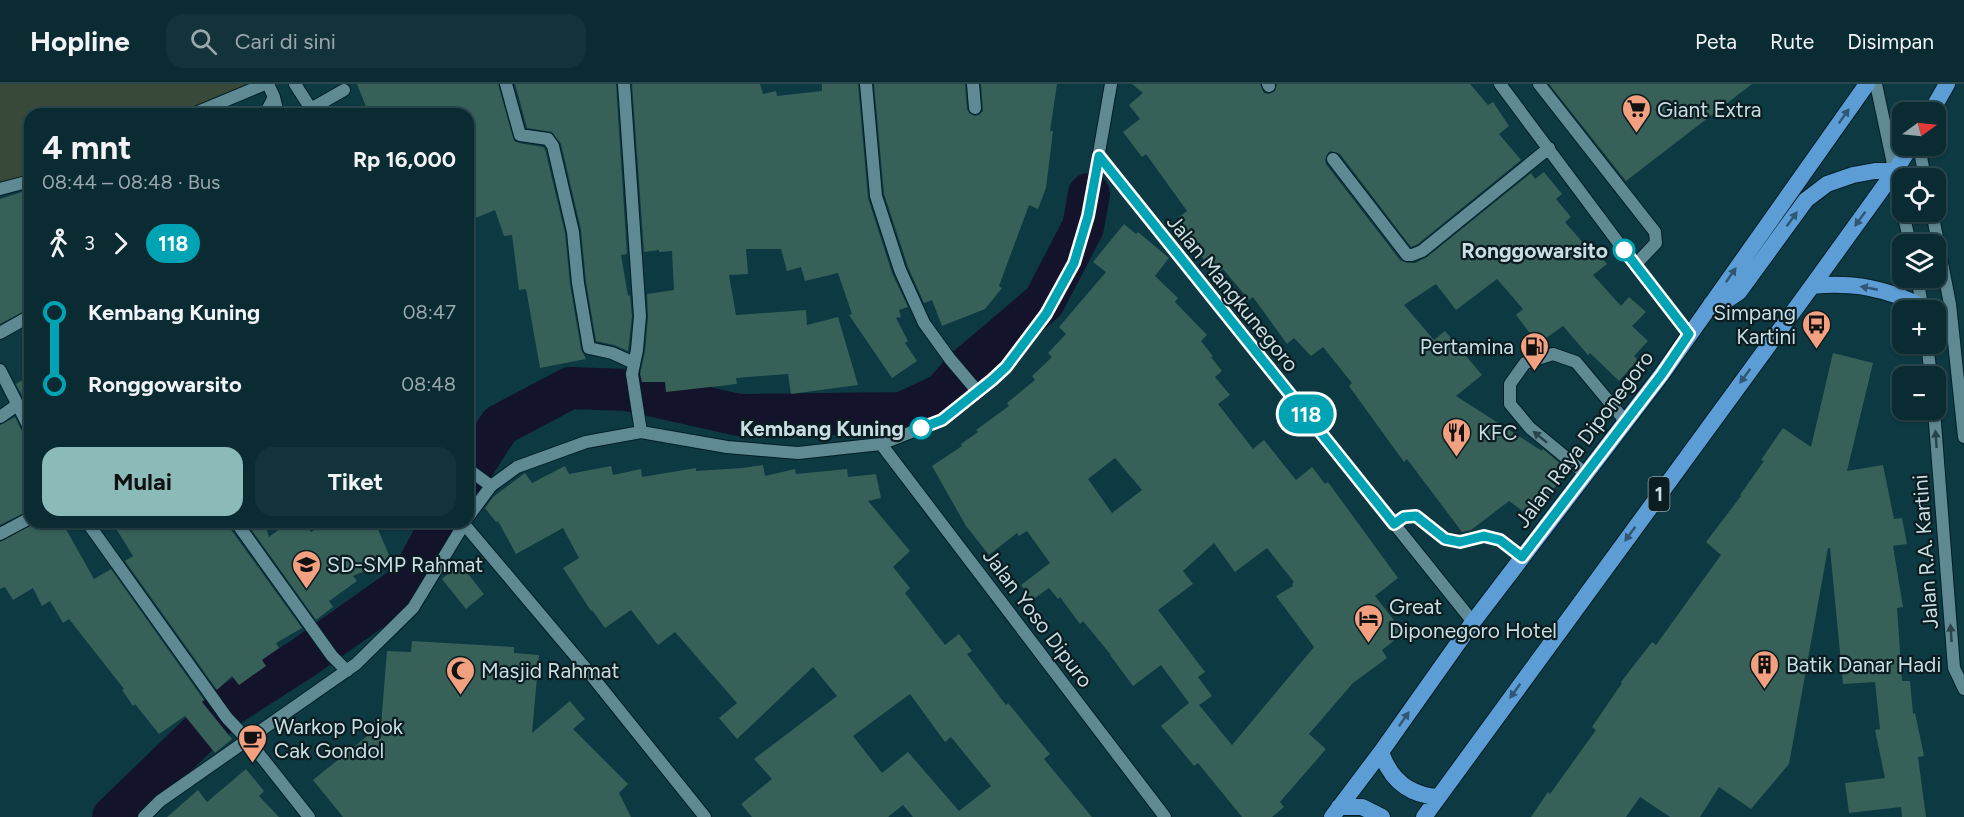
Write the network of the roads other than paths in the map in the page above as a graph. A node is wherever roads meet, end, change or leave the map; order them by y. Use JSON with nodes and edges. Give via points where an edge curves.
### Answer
{"nodes":[{"id":1,"x":267,"y":84,"type":"edge"},
{"id":2,"x":295,"y":84,"type":"edge"},
{"id":3,"x":506,"y":84,"type":"edge"},
{"id":4,"x":624,"y":84,"type":"edge"},
{"id":5,"x":866,"y":84,"type":"edge"},
{"id":6,"x":973,"y":84,"type":"edge"},
{"id":7,"x":1111,"y":84,"type":"edge"},
{"id":8,"x":1500,"y":84,"type":"edge"},
{"id":9,"x":1539,"y":84,"type":"edge"},
{"id":10,"x":1866,"y":84,"type":"edge"},
{"id":11,"x":1876,"y":84,"type":"edge"},
{"id":12,"x":1947,"y":84,"type":"edge"},
{"id":13,"x":337,"y":90,"type":"edge"},
{"id":14,"x":274,"y":97,"type":"junction"},
{"id":15,"x":1937,"y":102,"type":"edge"},
{"id":16,"x":208,"y":108,"type":"edge"},
{"id":17,"x":268,"y":108,"type":"edge"},
{"id":18,"x":277,"y":108,"type":"edge"},
{"id":19,"x":306,"y":108,"type":"edge"},
{"id":20,"x":311,"y":108,"type":"edge"},
{"id":21,"x":975,"y":108,"type":"dead end"},
{"id":22,"x":1549,"y":148,"type":"junction"},
{"id":23,"x":1099,"y":156,"type":"junction"},
{"id":24,"x":1333,"y":159,"type":"dead end"},
{"id":25,"x":1894,"y":168,"type":"edge"},
{"id":26,"x":1892,"y":171,"type":"edge"},
{"id":27,"x":1892,"y":175,"type":"edge"},
{"id":28,"x":24,"y":183,"type":"edge"},
{"id":29,"x":0,"y":189,"type":"edge"},
{"id":30,"x":1934,"y":222,"type":"edge"},
{"id":31,"x":1635,"y":265,"type":"junction"},
{"id":32,"x":1812,"y":286,"type":"junction"},
{"id":33,"x":1908,"y":300,"type":"edge"},
{"id":34,"x":1711,"y":304,"type":"junction"},
{"id":35,"x":24,"y":319,"type":"edge"},
{"id":36,"x":0,"y":333,"type":"edge"},
{"id":37,"x":1689,"y":334,"type":"junction"},
{"id":38,"x":633,"y":368,"type":"junction"},
{"id":39,"x":0,"y":370,"type":"edge"},
{"id":40,"x":978,"y":392,"type":"junction"},
{"id":41,"x":17,"y":405,"type":"junction"},
{"id":42,"x":0,"y":417,"type":"edge"},
{"id":43,"x":24,"y":418,"type":"edge"},
{"id":44,"x":1935,"y":420,"type":"edge"},
{"id":45,"x":1626,"y":422,"type":"junction"},
{"id":46,"x":641,"y":432,"type":"junction"},
{"id":47,"x":1964,"y":437,"type":"edge"},
{"id":48,"x":881,"y":444,"type":"junction"},
{"id":49,"x":474,"y":474,"type":"edge"},
{"id":50,"x":1586,"y":474,"type":"junction"},
{"id":51,"x":491,"y":486,"type":"junction"},
{"id":52,"x":474,"y":509,"type":"edge"},
{"id":53,"x":24,"y":521,"type":"edge"},
{"id":54,"x":1394,"y":524,"type":"junction"},
{"id":55,"x":91,"y":528,"type":"edge"},
{"id":56,"x":240,"y":528,"type":"edge"},
{"id":57,"x":461,"y":528,"type":"edge"},
{"id":58,"x":471,"y":528,"type":"edge"},
{"id":59,"x":0,"y":534,"type":"edge"},
{"id":60,"x":1522,"y":557,"type":"junction"},
{"id":61,"x":1473,"y":622,"type":"junction"},
{"id":62,"x":346,"y":671,"type":"junction"},
{"id":63,"x":1964,"y":689,"type":"edge"},
{"id":64,"x":248,"y":740,"type":"junction"},
{"id":65,"x":1381,"y":752,"type":"junction"},
{"id":66,"x":1437,"y":797,"type":"junction"},
{"id":67,"x":1335,"y":812,"type":"edge"},
{"id":68,"x":144,"y":817,"type":"edge"},
{"id":69,"x":309,"y":817,"type":"edge"},
{"id":70,"x":705,"y":817,"type":"edge"},
{"id":71,"x":1165,"y":817,"type":"edge"},
{"id":72,"x":1382,"y":817,"type":"edge"},
{"id":73,"x":1424,"y":817,"type":"edge"}],
"edges":[{"from":1,"to":14,"type":"street"},
{"from":1,"to":16,"type":"street"},
{"from":2,"to":19,"type":"street"},
{"from":3,"to":38,"type":"street","via":[[520,135],[548,139],[553,146],[573,232],[589,348],[612,353]]},
{"from":4,"to":38,"type":"street","via":[[640,316]]},
{"from":5,"to":40,"type":"street","via":[[876,196],[900,270],[924,323]]},
{"from":6,"to":21,"type":"street"},
{"from":7,"to":23,"type":"street"},
{"from":8,"to":22,"type":"street"},
{"from":9,"to":31,"type":"street","via":[[1655,232],[1656,243]]},
{"from":34,"to":10,"type":"highway","name":"Jalan Raya Diponegoro","one_way":true},
{"from":11,"to":25,"type":"street"},
{"from":12,"to":15,"type":"highway"},
{"from":13,"to":20,"type":"street"},
{"from":14,"to":17,"type":"street"},
{"from":14,"to":18,"type":"street"},
{"from":22,"to":24,"type":"street","via":[[1422,251],[1412,255],[1407,255]]},
{"from":22,"to":31,"type":"street"},
{"from":23,"to":40,"type":"street","via":[[1074,263],[1046,314],[1006,367]]},
{"from":23,"to":54,"type":"street","name":"Jalan Mangkunegoro"},
{"from":34,"to":26,"type":"highway","one_way":true,"via":[[1739,292],[1806,200],[1827,184],[1853,175]]},
{"from":27,"to":32,"type":"highway","number":"1","one_way":true},
{"from":28,"to":29,"type":"street"},
{"from":30,"to":47,"type":"street","via":[[1950,304]]},
{"from":31,"to":37,"type":"street"},
{"from":33,"to":32,"type":"highway","one_way":true,"via":[[1866,287]]},
{"from":32,"to":66,"type":"highway","number":"1","one_way":true},
{"from":34,"to":37,"type":"highway","name":"Jalan Raya Diponegoro"},
{"from":35,"to":36,"type":"street"},
{"from":37,"to":45,"type":"highway","name":"Jalan Raya Diponegoro"},
{"from":38,"to":46,"type":"street"},
{"from":39,"to":41,"type":"street"},
{"from":40,"to":48,"type":"street","via":[[942,420]]},
{"from":41,"to":42,"type":"street"},
{"from":41,"to":43,"type":"street"},
{"from":63,"to":44,"type":"street","name":"Jalan R.A. Kartini","one_way":true,"via":[[1954,668]]},
{"from":45,"to":50,"type":"highway","name":"Jalan Raya Diponegoro"},
{"from":50,"to":45,"type":"street","one_way":true,"via":[[1530,428],[1509,404],[1510,384],[1525,363],[1553,354],[1576,362]]},
{"from":46,"to":48,"type":"street","via":[[727,447],[798,453]]},
{"from":46,"to":51,"type":"street","via":[[586,442],[517,467]]},
{"from":48,"to":71,"type":"street","name":"Jalan Yoso Dipuro"},
{"from":49,"to":51,"type":"street"},
{"from":50,"to":60,"type":"highway","name":"Jalan Raya Diponegoro"},
{"from":51,"to":52,"type":"street"},
{"from":53,"to":59,"type":"street"},
{"from":54,"to":60,"type":"street","via":[[1404,517],[1416,516],[1445,539],[1460,542],[1484,536],[1500,540]]},
{"from":54,"to":61,"type":"street","name":"Jalan Mangkunegoro"},
{"from":55,"to":64,"type":"street","via":[[227,718]]},
{"from":56,"to":62,"type":"street"},
{"from":57,"to":62,"type":"street","via":[[414,608]]},
{"from":58,"to":70,"type":"street"},
{"from":60,"to":61,"type":"highway","name":"Jalan Raya Diponegoro"},
{"from":65,"to":61,"type":"highway","name":"Jalan Raya Diponegoro","one_way":true},
{"from":62,"to":64,"type":"street"},
{"from":64,"to":68,"type":"street","via":[[160,801]]},
{"from":64,"to":69,"type":"street"},
{"from":65,"to":66,"type":"highway","via":[[1389,771],[1403,786]]},
{"from":65,"to":67,"type":"highway","name":"Jalan Raya Diponegoro"},
{"from":66,"to":73,"type":"highway","number":"1"},
{"from":67,"to":72,"type":"highway","via":[[1350,806],[1362,807]]}]}
